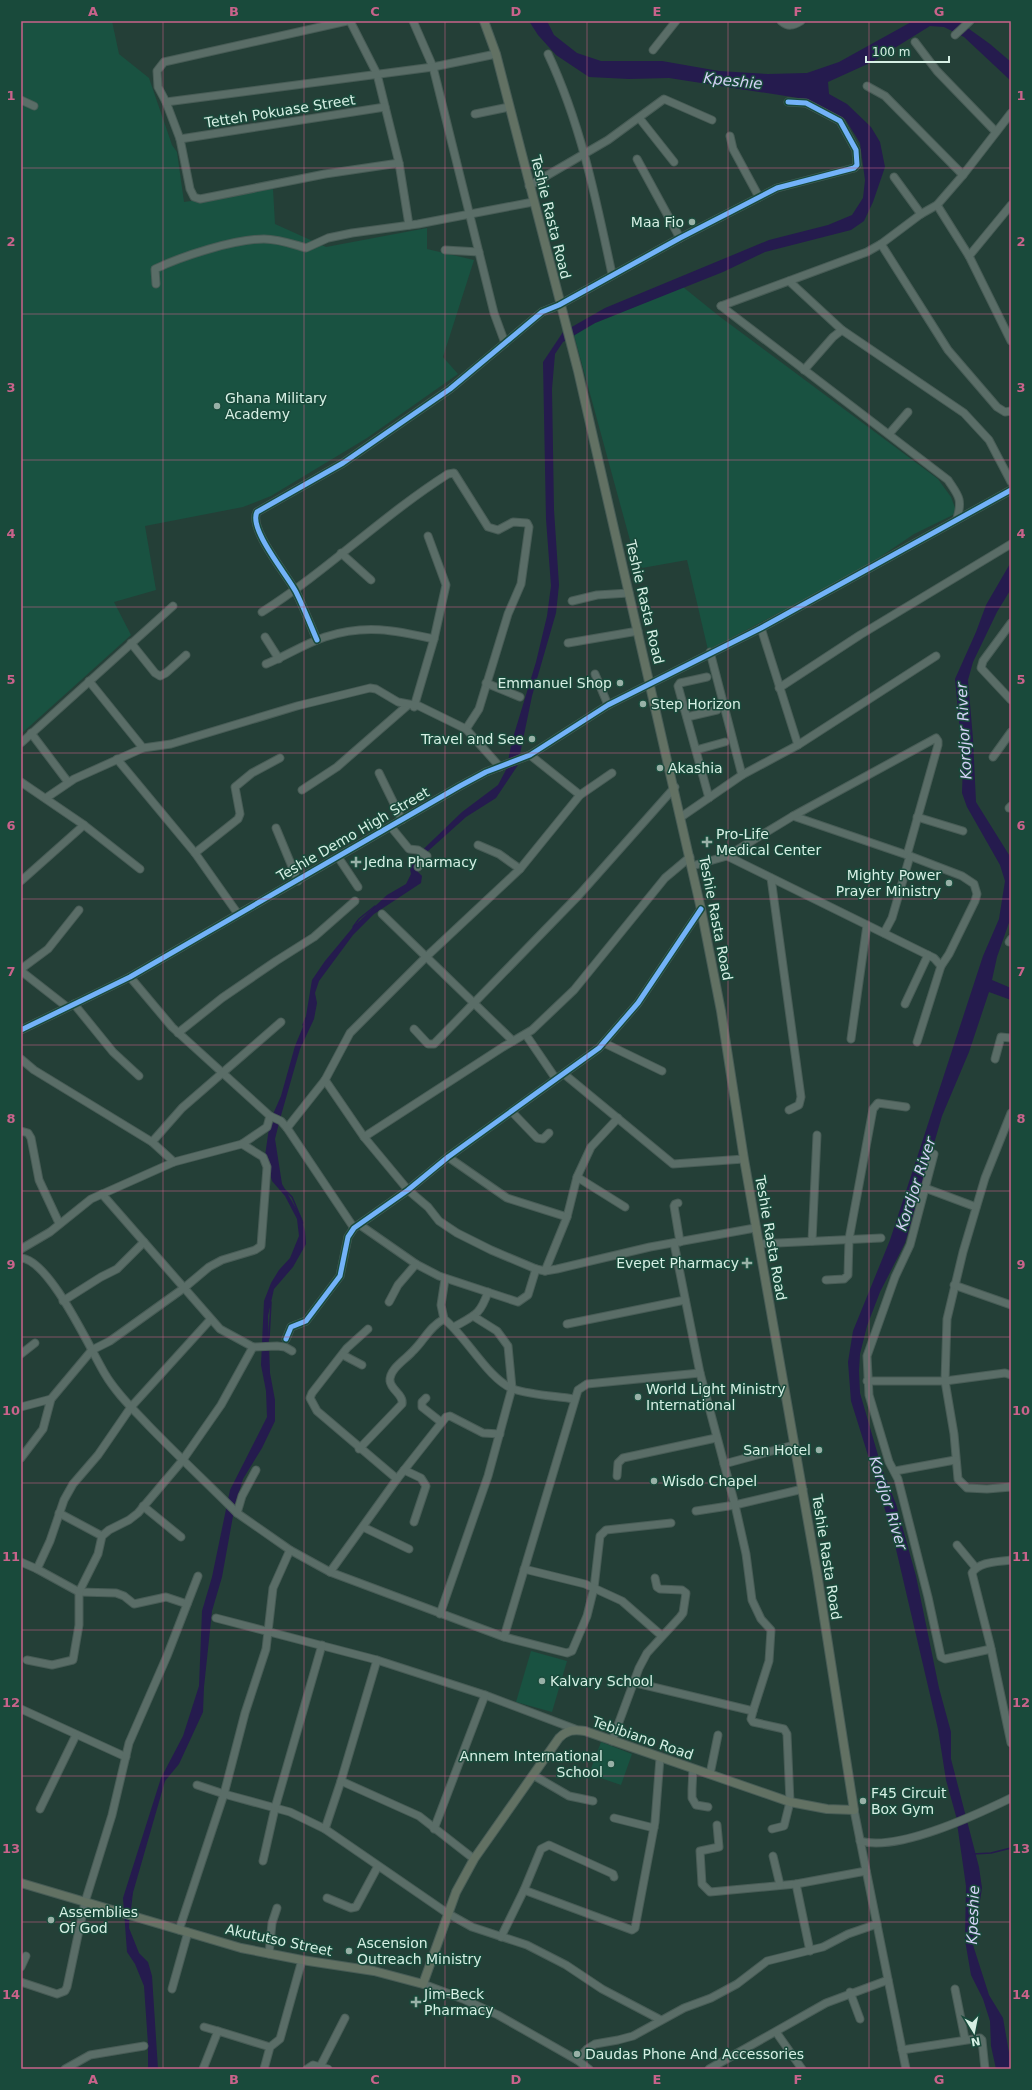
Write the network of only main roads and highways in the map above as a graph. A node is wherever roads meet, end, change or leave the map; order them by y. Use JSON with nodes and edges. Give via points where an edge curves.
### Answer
{"nodes":[{"id":1,"x":484,"y":21,"type":"edge"},
{"id":2,"x":854,"y":1810,"type":"joint"},
{"id":3,"x":21,"y":1883,"type":"edge"},
{"id":4,"x":423,"y":1984,"type":"joint"}],
"edges":[{"from":1,"to":2,"type":"main road","name":"Teshie Rasta Road","via":[[496,54],[569,339],[675,787],[701,909],[721,1011],[755,1228],[803,1489]]},
{"from":2,"to":4,"type":"main road","name":"Tebibiano Road","via":[[827,1809],[790,1802],[575,1729],[559,1738],[474,1859],[447,1913]]},
{"from":3,"to":4,"type":"main road","name":"Akututso Street","via":[[269,1954],[374,1971]]}]}
